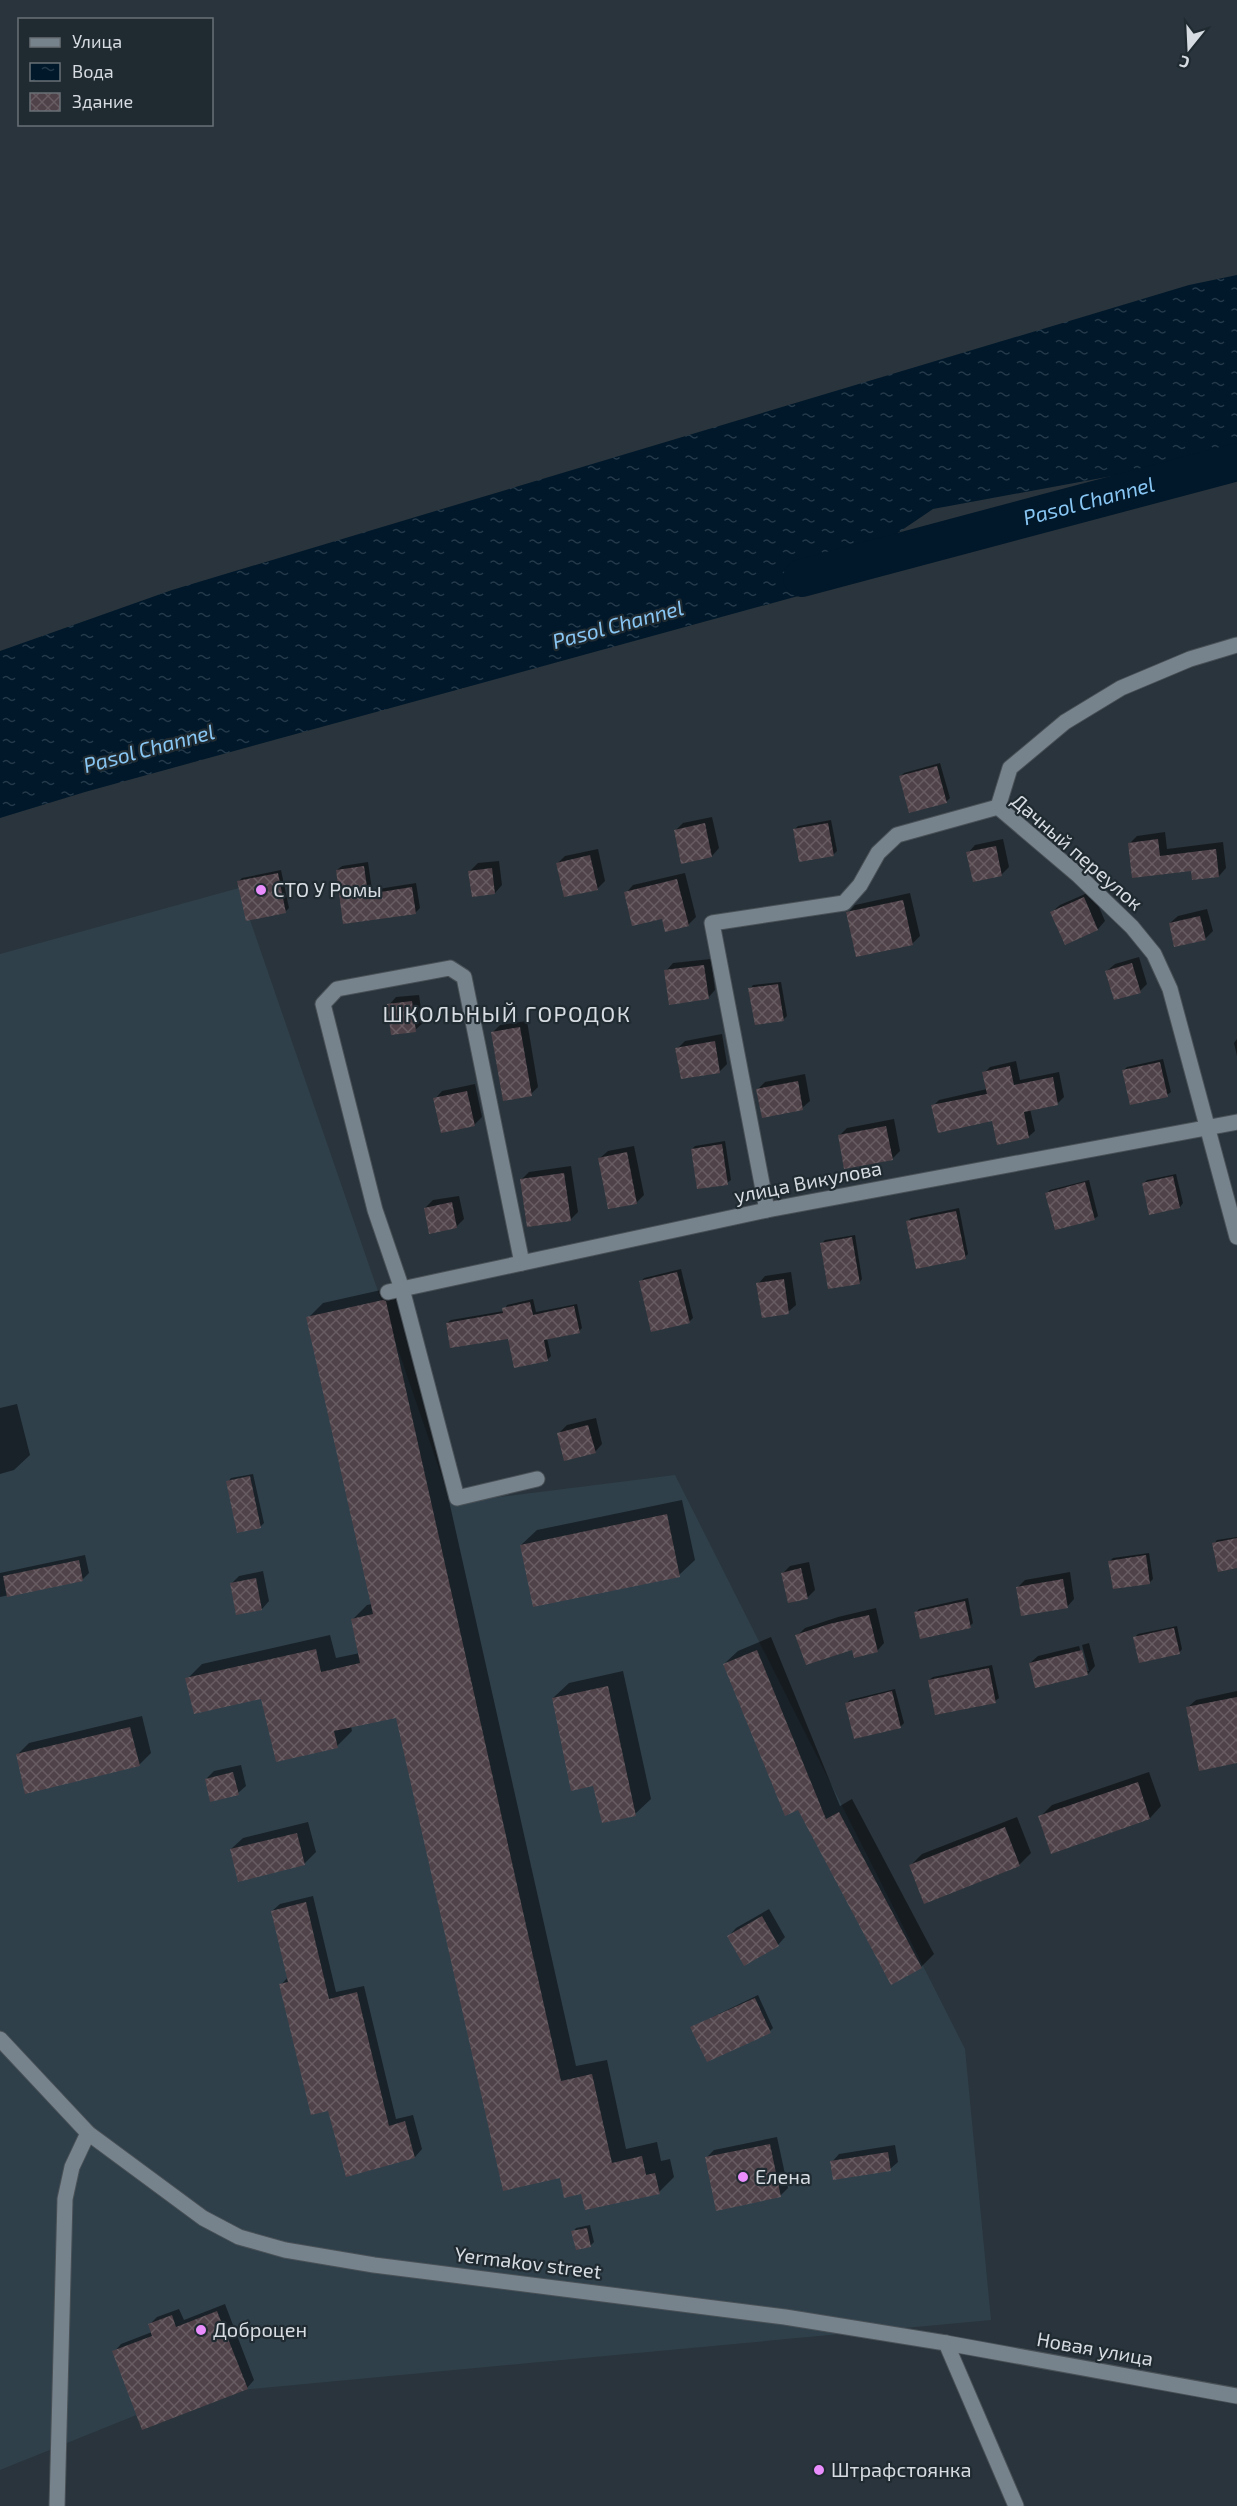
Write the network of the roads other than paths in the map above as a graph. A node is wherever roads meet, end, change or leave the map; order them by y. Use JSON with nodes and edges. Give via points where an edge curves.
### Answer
{"nodes":[{"id":1,"x":1237,"y":645,"type":"edge"},
{"id":2,"x":998,"y":807,"type":"junction"},
{"id":3,"x":1237,"y":1122,"type":"edge"},
{"id":4,"x":1208,"y":1128,"type":"junction"},
{"id":5,"x":767,"y":1210,"type":"junction"},
{"id":6,"x":1237,"y":1237,"type":"edge"},
{"id":7,"x":522,"y":1263,"type":"junction"},
{"id":8,"x":395,"y":1290,"type":"junction"},
{"id":9,"x":537,"y":1479,"type":"dead end"},
{"id":10,"x":0,"y":2039,"type":"edge"},
{"id":11,"x":88,"y":2133,"type":"junction"},
{"id":12,"x":946,"y":2343,"type":"junction"},
{"id":13,"x":1237,"y":2396,"type":"edge"},
{"id":14,"x":57,"y":2506,"type":"edge"},
{"id":15,"x":1017,"y":2506,"type":"edge"}],
"edges":[{"from":1,"to":2,"type":"street","via":[[1190,659],[1121,688],[1065,722],[1010,768]]},
{"from":2,"to":4,"type":"street","name":"Дачный переулок","via":[[1078,875],[1154,954],[1170,989]]},
{"from":2,"to":5,"type":"street","name":"Дачный переулок","via":[[897,836],[878,853],[860,885],[844,903],[712,923]]},
{"from":3,"to":4,"type":"street","name":"улица Викулова"},
{"from":4,"to":5,"type":"street","name":"улица Викулова"},
{"from":4,"to":6,"type":"street"},
{"from":5,"to":7,"type":"street","name":"улица Викулова"},
{"from":7,"to":8,"type":"street","name":"улица Викулова"},
{"from":7,"to":8,"type":"street","via":[[464,977],[450,968],[337,989],[323,1004]]},
{"from":8,"to":9,"type":"street","via":[[457,1498]]},
{"from":10,"to":11,"type":"street","name":"Yermakov street"},
{"from":11,"to":12,"type":"street","name":"Yermakov street","via":[[203,2218],[239,2237],[285,2250],[374,2265],[774,2315]]},
{"from":11,"to":14,"type":"street","via":[[72,2167],[65,2199]]},
{"from":12,"to":13,"type":"street","name":"Новая улица"},
{"from":12,"to":15,"type":"street"}]}
